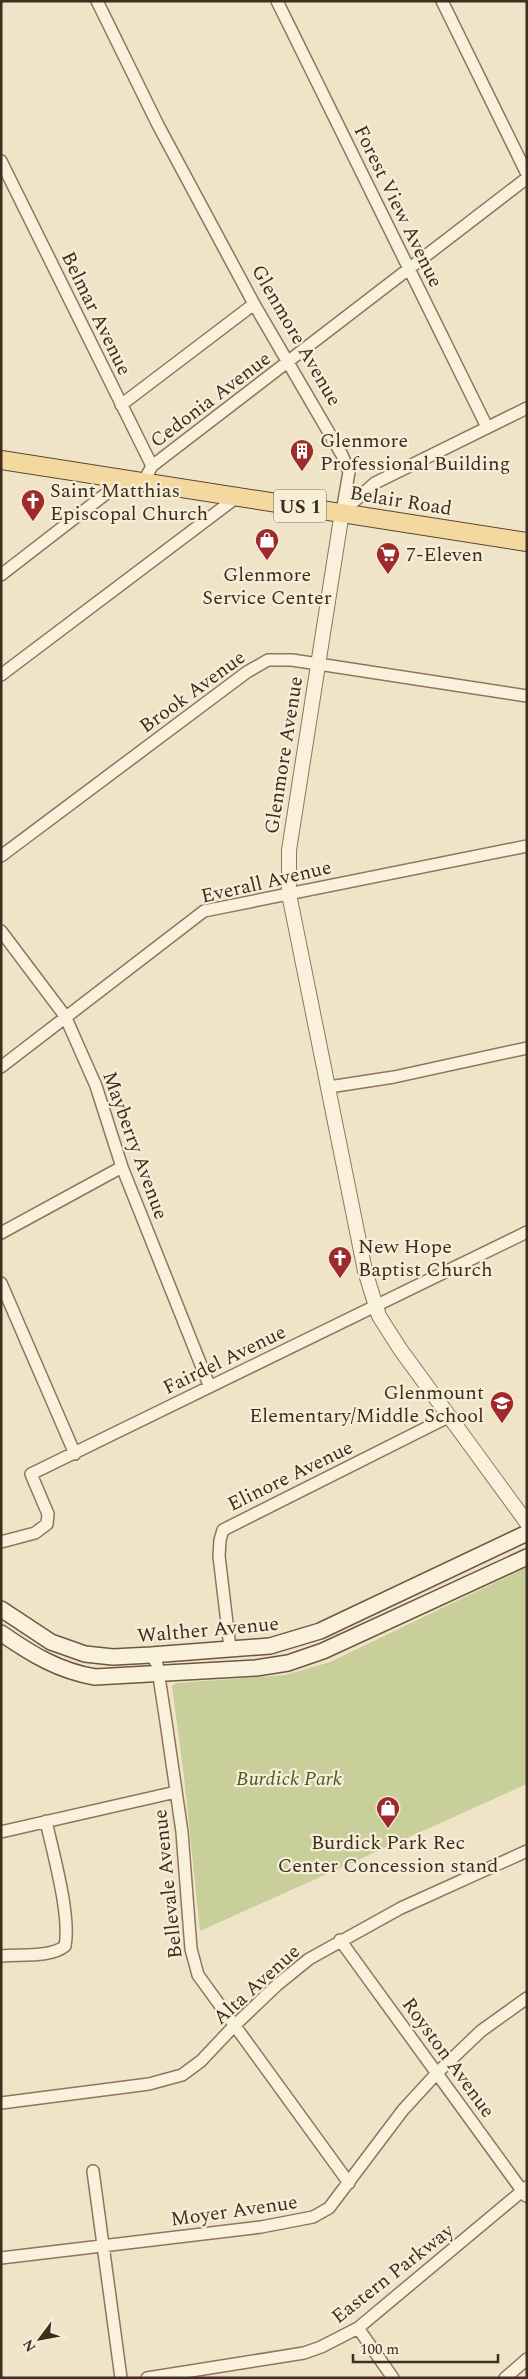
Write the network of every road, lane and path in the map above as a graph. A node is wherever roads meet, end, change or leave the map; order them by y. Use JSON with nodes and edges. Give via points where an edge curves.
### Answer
{"nodes":[{"id":1,"x":97,"y":1,"type":"edge"},
{"id":2,"x":277,"y":1,"type":"edge"},
{"id":3,"x":442,"y":1,"type":"edge"},
{"id":4,"x":1,"y":161,"type":"edge"},
{"id":5,"x":527,"y":174,"type":"edge"},
{"id":6,"x":527,"y":178,"type":"edge"},
{"id":7,"x":409,"y":267,"type":"junction"},
{"id":8,"x":254,"y":304,"type":"junction"},
{"id":9,"x":288,"y":363,"type":"junction"},
{"id":10,"x":121,"y":405,"type":"junction"},
{"id":11,"x":527,"y":408,"type":"edge"},
{"id":12,"x":487,"y":427,"type":"junction"},
{"id":13,"x":1,"y":460,"type":"edge"},
{"id":14,"x":148,"y":473,"type":"junction"},
{"id":15,"x":125,"y":479,"type":"junction"},
{"id":16,"x":349,"y":480,"type":"junction"},
{"id":17,"x":366,"y":490,"type":"junction"},
{"id":18,"x":237,"y":497,"type":"junction"},
{"id":19,"x":342,"y":512,"type":"junction"},
{"id":20,"x":527,"y":542,"type":"edge"},
{"id":21,"x":1,"y":575,"type":"edge"},
{"id":22,"x":317,"y":663,"type":"junction"},
{"id":23,"x":1,"y":675,"type":"edge"},
{"id":24,"x":527,"y":696,"type":"edge"},
{"id":25,"x":527,"y":846,"type":"edge"},
{"id":26,"x":1,"y":856,"type":"edge"},
{"id":27,"x":289,"y":894,"type":"junction"},
{"id":28,"x":1,"y":931,"type":"edge"},
{"id":29,"x":65,"y":1016,"type":"junction"},
{"id":30,"x":527,"y":1048,"type":"edge"},
{"id":31,"x":1,"y":1067,"type":"edge"},
{"id":32,"x":329,"y":1087,"type":"junction"},
{"id":33,"x":122,"y":1167,"type":"junction"},
{"id":34,"x":527,"y":1232,"type":"edge"},
{"id":35,"x":1,"y":1233,"type":"edge"},
{"id":36,"x":1,"y":1283,"type":"edge"},
{"id":37,"x":375,"y":1307,"type":"junction"},
{"id":38,"x":209,"y":1385,"type":"junction"},
{"id":39,"x":450,"y":1416,"type":"junction"},
{"id":40,"x":75,"y":1454,"type":"junction"},
{"id":41,"x":527,"y":1524,"type":"edge"},
{"id":42,"x":527,"y":1533,"type":"edge"},
{"id":43,"x":1,"y":1542,"type":"edge"},
{"id":44,"x":527,"y":1557,"type":"edge"},
{"id":45,"x":1,"y":1609,"type":"edge"},
{"id":46,"x":1,"y":1633,"type":"edge"},
{"id":47,"x":230,"y":1648,"type":"junction"},
{"id":48,"x":150,"y":1655,"type":"junction"},
{"id":49,"x":159,"y":1674,"type":"junction"},
{"id":50,"x":176,"y":1792,"type":"junction"},
{"id":51,"x":46,"y":1821,"type":"junction"},
{"id":52,"x":1,"y":1832,"type":"edge"},
{"id":53,"x":527,"y":1851,"type":"edge"},
{"id":54,"x":340,"y":1940,"type":"junction"},
{"id":55,"x":1,"y":1956,"type":"edge"},
{"id":56,"x":527,"y":1998,"type":"edge"},
{"id":57,"x":234,"y":2026,"type":"junction"},
{"id":58,"x":437,"y":2073,"type":"junction"},
{"id":59,"x":1,"y":2103,"type":"edge"},
{"id":60,"x":93,"y":2171,"type":"dead end"},
{"id":61,"x":349,"y":2183,"type":"junction"},
{"id":62,"x":525,"y":2191,"type":"edge"},
{"id":63,"x":104,"y":2246,"type":"junction"},
{"id":64,"x":1,"y":2258,"type":"edge"},
{"id":65,"x":358,"y":2328,"type":"junction"},
{"id":66,"x":527,"y":2359,"type":"edge"},
{"id":67,"x":121,"y":2378,"type":"edge"},
{"id":68,"x":147,"y":2378,"type":"edge"},
{"id":69,"x":393,"y":2378,"type":"edge"},
{"id":70,"x":505,"y":2378,"type":"edge"}],
"edges":[{"from":1,"to":8,"type":"street","name":"Glenmore Avenue","via":[[158,125]]},
{"from":2,"to":7,"type":"street","name":"Forest View Avenue"},
{"from":3,"to":5,"type":"street"},
{"from":4,"to":10,"type":"street","name":"Belmar Avenue"},
{"from":6,"to":7,"type":"street","name":"Cedonia Avenue"},
{"from":7,"to":9,"type":"street","name":"Cedonia Avenue"},
{"from":7,"to":12,"type":"street","name":"Forest View Avenue"},
{"from":8,"to":9,"type":"street","name":"Glenmore Avenue"},
{"from":8,"to":10,"type":"street"},
{"from":9,"to":14,"type":"street","name":"Cedonia Avenue"},
{"from":9,"to":16,"type":"street","name":"Glenmore Avenue","via":[[342,455]]},
{"from":10,"to":14,"type":"street","name":"Belmar Avenue"},
{"from":11,"to":12,"type":"street"},
{"from":12,"to":17,"type":"street"},
{"from":13,"to":15,"type":"main road","name":"Belair Road","number":"US 1"},
{"from":14,"to":15,"type":"main road","name":"Belair Road","number":"US 1"},
{"from":14,"to":18,"type":"main road","name":"Belair Road","number":"US 1"},
{"from":15,"to":21,"type":"street"},
{"from":16,"to":17,"type":"street"},
{"from":16,"to":19,"type":"street","name":"Glenmore Avenue"},
{"from":17,"to":19,"type":"street"},
{"from":18,"to":19,"type":"main road","name":"Belair Road","number":"US 1"},
{"from":18,"to":23,"type":"street"},
{"from":19,"to":20,"type":"main road","name":"Belair Road","number":"US 1"},
{"from":19,"to":22,"type":"street","name":"Glenmore Avenue"},
{"from":22,"to":24,"type":"street","name":"Brook Avenue"},
{"from":22,"to":26,"type":"street","name":"Brook Avenue","via":[[275,659],[259,663]]},
{"from":22,"to":27,"type":"street","name":"Glenmore Avenue","via":[[288,850]]},
{"from":25,"to":27,"type":"street","name":"Everall Avenue"},
{"from":27,"to":29,"type":"street","name":"Everall Avenue","via":[[204,912]]},
{"from":27,"to":32,"type":"street","name":"Glenmore Avenue"},
{"from":28,"to":29,"type":"street","name":"Mayberry Avenue"},
{"from":29,"to":31,"type":"street","name":"Everall Avenue"},
{"from":29,"to":33,"type":"street","name":"Mayberry Avenue","via":[[96,1086]]},
{"from":30,"to":32,"type":"street","via":[[394,1077]]},
{"from":32,"to":37,"type":"street","name":"Glenmore Avenue","via":[[365,1272]]},
{"from":33,"to":35,"type":"street"},
{"from":33,"to":38,"type":"street","name":"Mayberry Avenue"},
{"from":34,"to":37,"type":"street","name":"Fairdel Avenue"},
{"from":36,"to":40,"type":"street"},
{"from":37,"to":38,"type":"street","name":"Fairdel Avenue"},
{"from":37,"to":39,"type":"street","name":"Glenmore Avenue","via":[[400,1349]]},
{"from":38,"to":40,"type":"street","name":"Fairdel Avenue"},
{"from":39,"to":41,"type":"street","name":"Glenmore Avenue"},
{"from":39,"to":47,"type":"street","name":"Elinore Avenue","via":[[221,1533],[219,1556]]},
{"from":40,"to":43,"type":"street","name":"Fairdel Avenue","via":[[31,1474],[48,1514],[47,1524],[35,1533]]},
{"from":42,"to":47,"type":"main road","name":"Walther Avenue","via":[[320,1630],[270,1646]]},
{"from":44,"to":49,"type":"main road","name":"Walther Avenue","via":[[305,1658],[256,1668]]},
{"from":45,"to":48,"type":"main road","name":"Walther Avenue","via":[[31,1631],[67,1650],[113,1657]]},
{"from":46,"to":49,"type":"main road","name":"Walther Avenue","via":[[48,1663],[78,1674],[102,1677]]},
{"from":47,"to":48,"type":"main road","name":"Walther Avenue"},
{"from":48,"to":49,"type":"street","name":"Bellevale Avenue"},
{"from":49,"to":50,"type":"street","name":"Bellevale Avenue"},
{"from":50,"to":51,"type":"street"},
{"from":50,"to":57,"type":"street","name":"Bellevale Avenue","via":[[192,1958],[198,1975]]},
{"from":51,"to":52,"type":"street"},
{"from":51,"to":55,"type":"street","via":[[63,1906],[66,1946],[47,1952]]},
{"from":53,"to":54,"type":"street","name":"Alta Avenue","via":[[401,1908]]},
{"from":54,"to":57,"type":"street","name":"Alta Avenue","via":[[283,1979]]},
{"from":54,"to":58,"type":"street","name":"Royston Avenue"},
{"from":56,"to":58,"type":"street","name":"Moyer Avenue","via":[[481,2030]]},
{"from":57,"to":59,"type":"street","name":"Alta Avenue","via":[[202,2061],[173,2079]]},
{"from":57,"to":61,"type":"street","name":"Bellevale Avenue"},
{"from":58,"to":61,"type":"street","name":"Moyer Avenue","via":[[403,2110]]},
{"from":58,"to":62,"type":"street","name":"Royston Avenue"},
{"from":60,"to":63,"type":"street"},
{"from":61,"to":63,"type":"street","name":"Moyer Avenue","via":[[329,2208],[303,2220]]},
{"from":62,"to":65,"type":"street","name":"Eastern Parkway"},
{"from":63,"to":64,"type":"street","name":"Moyer Avenue"},
{"from":63,"to":67,"type":"street"},
{"from":65,"to":68,"type":"street","name":"Eastern Parkway","via":[[304,2353]]},
{"from":65,"to":69,"type":"street"},
{"from":66,"to":70,"type":"street"}]}
